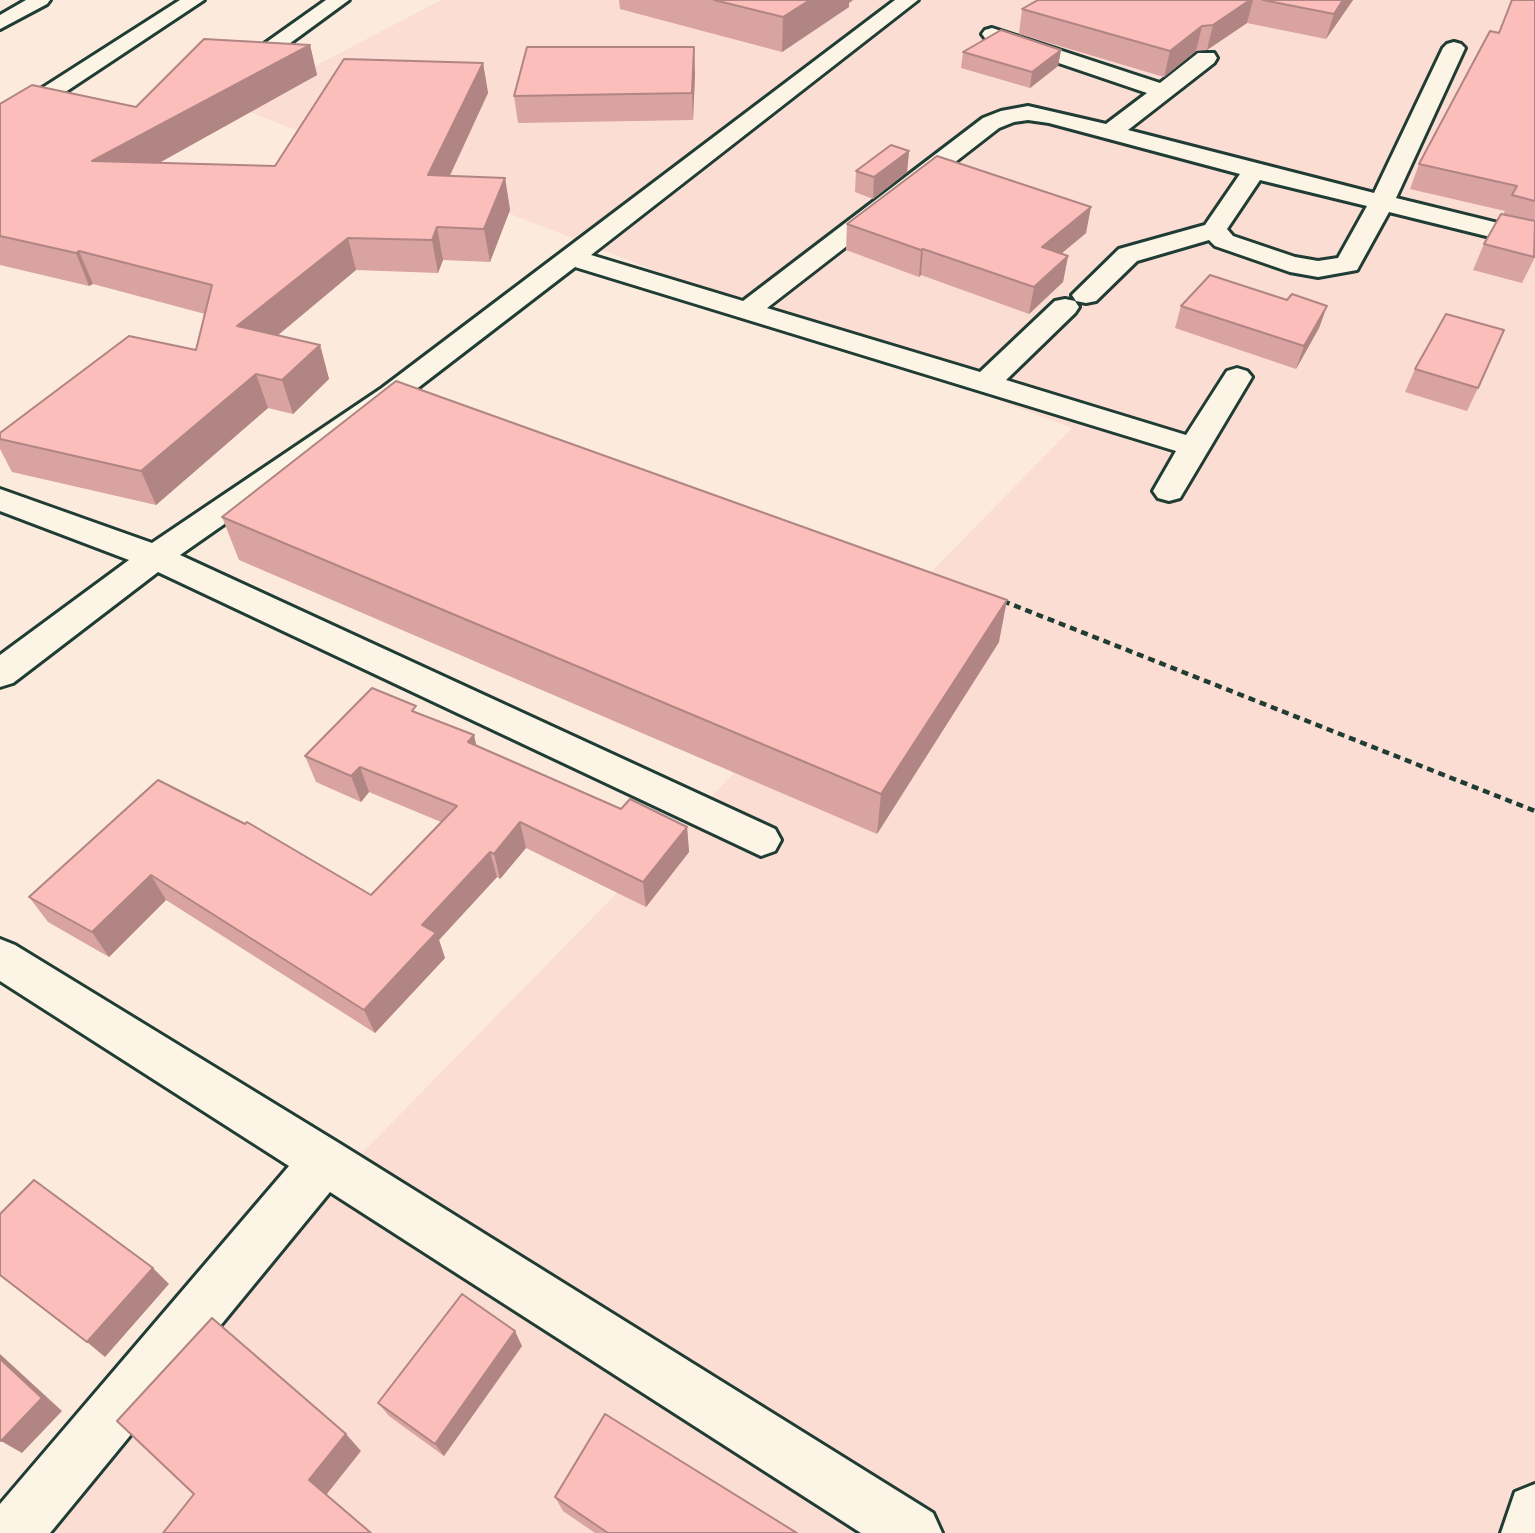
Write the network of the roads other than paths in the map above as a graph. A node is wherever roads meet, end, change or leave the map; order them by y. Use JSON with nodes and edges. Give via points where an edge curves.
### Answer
{"nodes":[{"id":1,"x":40,"y":0,"type":"edge"},
{"id":2,"x":194,"y":0,"type":"edge"},
{"id":3,"x":339,"y":0,"type":"edge"},
{"id":4,"x":908,"y":0,"type":"edge"},
{"id":5,"x":7,"y":19,"type":"edge"},
{"id":6,"x":992,"y":34,"type":"edge"},
{"id":7,"x":271,"y":48,"type":"edge"},
{"id":8,"x":1454,"y":48,"type":"dead end"},
{"id":9,"x":1206,"y":58,"type":"dead end"},
{"id":10,"x":1163,"y":91,"type":"junction"},
{"id":11,"x":0,"y":125,"type":"edge"},
{"id":12,"x":1109,"y":133,"type":"junction"},
{"id":13,"x":1254,"y":171,"type":"junction"},
{"id":14,"x":1382,"y":202,"type":"junction"},
{"id":15,"x":1214,"y":230,"type":"junction"},
{"id":16,"x":1535,"y":240,"type":"edge"},
{"id":17,"x":571,"y":257,"type":"junction"},
{"id":18,"x":749,"y":309,"type":"junction"},
{"id":19,"x":1237,"y":377,"type":"dead end"},
{"id":20,"x":985,"y":384,"type":"junction"},
{"id":21,"x":1194,"y":447,"type":"junction"},
{"id":22,"x":1169,"y":491,"type":"dead end"},
{"id":23,"x":0,"y":499,"type":"edge"},
{"id":24,"x":155,"y":557,"type":"junction"},
{"id":25,"x":0,"y":674,"type":"edge"},
{"id":26,"x":761,"y":840,"type":"dead end"},
{"id":27,"x":8,"y":975,"type":"edge"},
{"id":28,"x":325,"y":1161,"type":"junction"},
{"id":29,"x":1535,"y":1512,"type":"edge"},
{"id":30,"x":13,"y":1533,"type":"edge"},
{"id":31,"x":913,"y":1533,"type":"edge"},
{"id":32,"x":1530,"y":1533,"type":"edge"}],
"edges":[{"from":1,"to":5,"type":"street"},
{"from":2,"to":11,"type":"street"},
{"from":3,"to":7,"type":"street"},
{"from":4,"to":17,"type":"street"},
{"from":6,"to":10,"type":"street"},
{"from":8,"to":14,"type":"street"},
{"from":9,"to":10,"type":"street"},
{"from":10,"to":12,"type":"street"},
{"from":12,"to":13,"type":"street"},
{"from":12,"to":18,"type":"street","via":[[1028,113],[991,123]]},
{"from":13,"to":14,"type":"street"},
{"from":13,"to":15,"type":"street"},
{"from":14,"to":15,"type":"street","via":[[1348,264],[1337,267],[1318,269],[1268,258],[1224,241]]},
{"from":14,"to":16,"type":"street"},
{"from":15,"to":20,"type":"street","via":[[1128,255]]},
{"from":17,"to":18,"type":"street"},
{"from":17,"to":24,"type":"street","via":[[392,394]]},
{"from":18,"to":20,"type":"street"},
{"from":19,"to":21,"type":"street"},
{"from":20,"to":21,"type":"street"},
{"from":21,"to":22,"type":"street"},
{"from":23,"to":24,"type":"street"},
{"from":24,"to":25,"type":"street"},
{"from":24,"to":26,"type":"street"},
{"from":27,"to":28,"type":"street"},
{"from":28,"to":30,"type":"street"},
{"from":28,"to":31,"type":"street"},
{"from":29,"to":32,"type":"street"}]}
